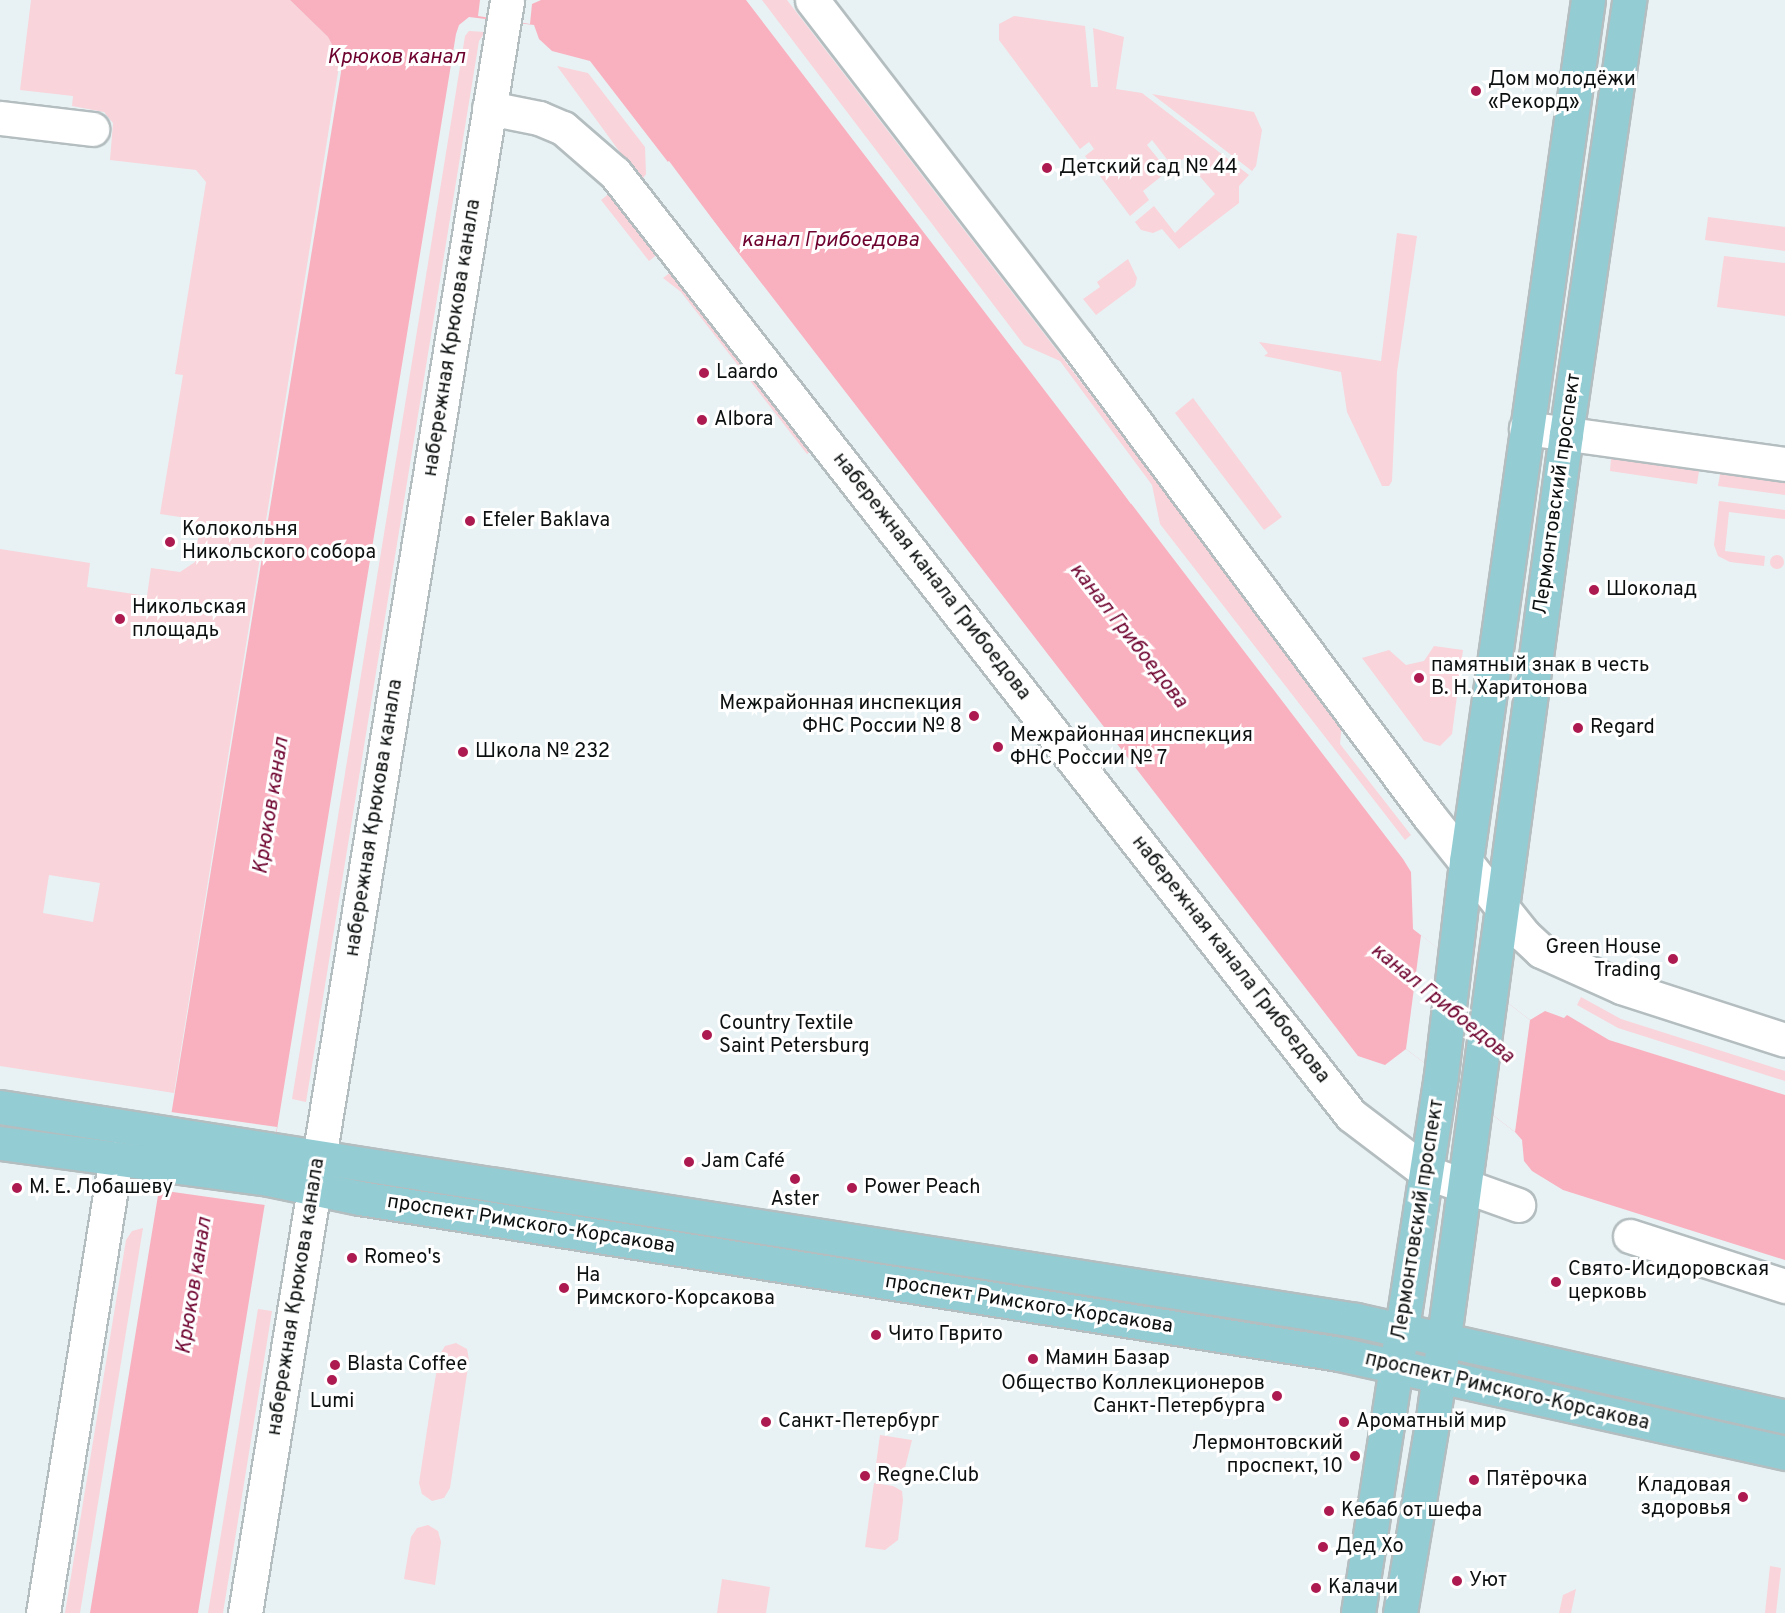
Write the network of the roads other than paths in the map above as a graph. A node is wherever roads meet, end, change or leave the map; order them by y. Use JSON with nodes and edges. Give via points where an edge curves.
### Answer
{"nodes":[{"id":1,"x":812,"y":0,"type":"edge"},
{"id":2,"x":1588,"y":0,"type":"edge"},
{"id":3,"x":1629,"y":0,"type":"edge"},
{"id":4,"x":506,"y":11,"type":"edge"},
{"id":5,"x":489,"y":108,"type":"junction"},
{"id":6,"x":0,"y":118,"type":"edge"},
{"id":7,"x":92,"y":129,"type":"dead end"},
{"id":8,"x":1526,"y":428,"type":"junction"},
{"id":9,"x":1566,"y":434,"type":"junction"},
{"id":10,"x":1785,"y":464,"type":"edge"},
{"id":11,"x":1466,"y":861,"type":"junction"},
{"id":12,"x":1501,"y":907,"type":"junction"},
{"id":13,"x":1785,"y":1040,"type":"edge"},
{"id":14,"x":0,"y":1107,"type":"edge"},
{"id":15,"x":0,"y":1143,"type":"edge"},
{"id":16,"x":165,"y":1149,"type":"junction"},
{"id":17,"x":320,"y":1156,"type":"junction"},
{"id":18,"x":116,"y":1159,"type":"junction"},
{"id":19,"x":272,"y":1164,"type":"junction"},
{"id":20,"x":1426,"y":1172,"type":"junction"},
{"id":21,"x":1465,"y":1186,"type":"junction"},
{"id":22,"x":315,"y":1188,"type":"junction"},
{"id":23,"x":1518,"y":1205,"type":"dead end"},
{"id":24,"x":1630,"y":1236,"type":"dead end"},
{"id":25,"x":1785,"y":1286,"type":"edge"},
{"id":26,"x":1402,"y":1330,"type":"junction"},
{"id":27,"x":1444,"y":1340,"type":"junction"},
{"id":28,"x":1396,"y":1368,"type":"junction"},
{"id":29,"x":1439,"y":1377,"type":"junction"},
{"id":30,"x":1785,"y":1417,"type":"edge"},
{"id":31,"x":1785,"y":1453,"type":"edge"},
{"id":32,"x":43,"y":1613,"type":"edge"},
{"id":33,"x":245,"y":1613,"type":"edge"},
{"id":34,"x":1358,"y":1613,"type":"edge"},
{"id":35,"x":1400,"y":1613,"type":"edge"}],
"edges":[{"from":1,"to":11,"type":"street"},
{"from":2,"to":8,"type":"main road","name":"Лермонтовский проспект"},
{"from":3,"to":9,"type":"main road","name":"Лермонтовский проспект"},
{"from":4,"to":5,"type":"street","name":"набережная Крюкова канала"},
{"from":5,"to":17,"type":"street","name":"набережная Крюкова канала"},
{"from":5,"to":20,"type":"street","name":"набережная канала Грибоедова","via":[[539,118],[563,128],[615,173],[1351,1115]]},
{"from":6,"to":7,"type":"street"},
{"from":8,"to":9,"type":"street"},
{"from":8,"to":11,"type":"main road","name":"Лермонтовский проспект"},
{"from":9,"to":10,"type":"street"},
{"from":9,"to":12,"type":"main road","name":"Лермонтовский проспект"},
{"from":11,"to":12,"type":"street"},
{"from":11,"to":20,"type":"main road","name":"Лермонтовский проспект"},
{"from":12,"to":13,"type":"street","via":[[1524,935],[1551,956],[1621,987]]},
{"from":12,"to":21,"type":"main road","name":"Лермонтовский проспект"},
{"from":14,"to":16,"type":"main road"},
{"from":15,"to":18,"type":"main road"},
{"from":16,"to":18,"type":"main road"},
{"from":16,"to":19,"type":"main road"},
{"from":17,"to":19,"type":"main road","name":"проспект Римского-Корсакова"},
{"from":17,"to":22,"type":"street","name":"набережная Крюкова канала"},
{"from":17,"to":26,"type":"main road","name":"проспект Римского-Корсакова"},
{"from":18,"to":32,"type":"street"},
{"from":19,"to":22,"type":"main road","name":"проспект Римского-Корсакова"},
{"from":20,"to":21,"type":"street","name":"набережная канала Грибоедова"},
{"from":20,"to":26,"type":"main road","name":"Лермонтовский проспект"},
{"from":21,"to":23,"type":"street","name":"набережная канала Грибоедова"},
{"from":21,"to":27,"type":"main road","name":"Лермонтовский проспект"},
{"from":22,"to":28,"type":"main road","name":"проспект Римского-Корсакова","via":[[1339,1354]]},
{"from":22,"to":33,"type":"street","name":"набережная Крюкова канала"},
{"from":24,"to":25,"type":"street"},
{"from":26,"to":27,"type":"main road","name":"проспект Римского-Корсакова"},
{"from":26,"to":28,"type":"main road","name":"Лермонтовский проспект"},
{"from":27,"to":29,"type":"main road","name":"Лермонтовский проспект"},
{"from":27,"to":30,"type":"main road","name":"проспект Римского-Корсакова"},
{"from":28,"to":29,"type":"main road","name":"проспект Римского-Корсакова"},
{"from":28,"to":34,"type":"main road","name":"Лермонтовский проспект"},
{"from":29,"to":31,"type":"main road","name":"проспект Римского-Корсакова"},
{"from":29,"to":35,"type":"main road","name":"Лермонтовский проспект"}]}
